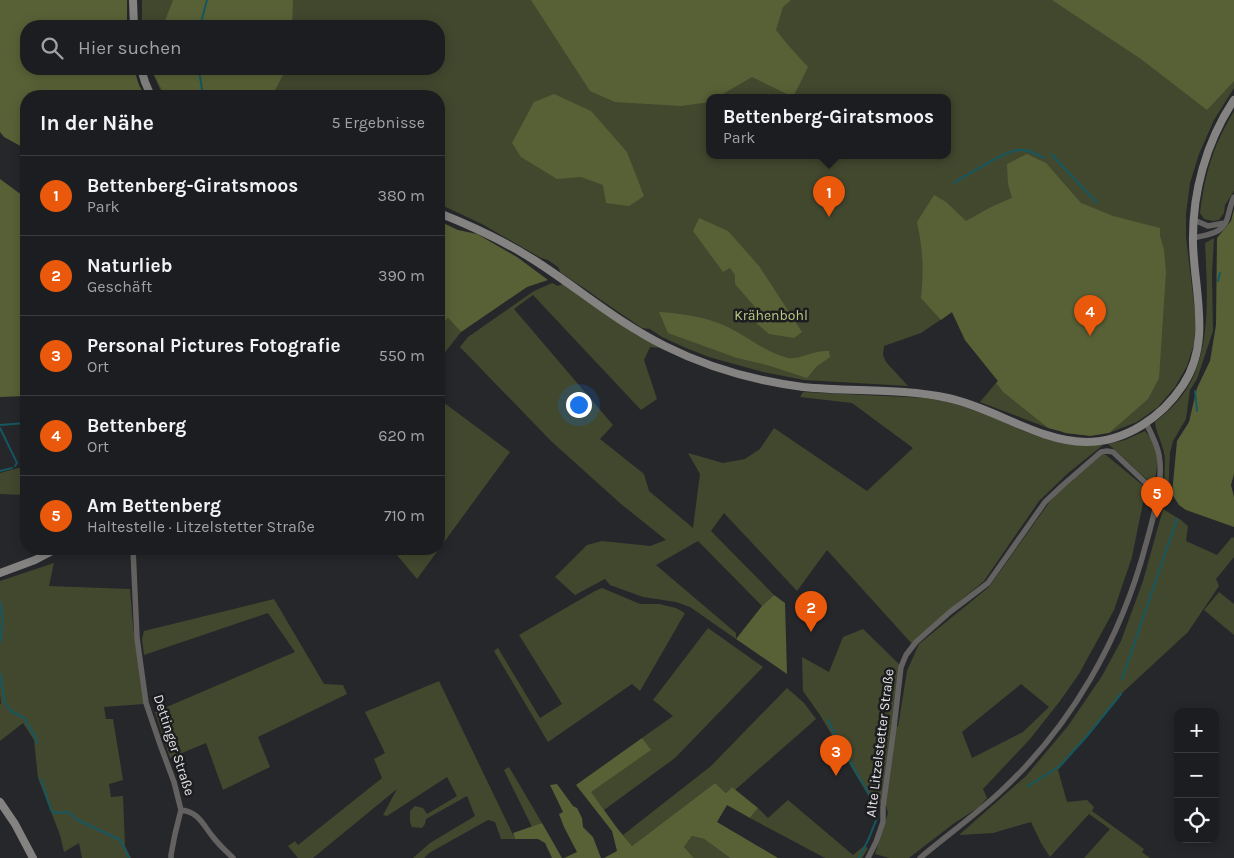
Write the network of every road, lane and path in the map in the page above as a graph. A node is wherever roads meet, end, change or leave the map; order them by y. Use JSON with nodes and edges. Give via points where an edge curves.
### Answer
{"nodes":[{"id":1,"x":133,"y":0,"type":"edge"},
{"id":2,"x":134,"y":20,"type":"edge"},
{"id":3,"x":142,"y":75,"type":"edge"},
{"id":4,"x":148,"y":90,"type":"edge"},
{"id":5,"x":1234,"y":100,"type":"edge"},
{"id":6,"x":1234,"y":197,"type":"edge"},
{"id":7,"x":445,"y":216,"type":"edge"},
{"id":8,"x":1194,"y":220,"type":"junction"},
{"id":9,"x":1225,"y":223,"type":"junction"},
{"id":10,"x":1193,"y":238,"type":"junction"},
{"id":11,"x":1146,"y":423,"type":"junction"},
{"id":12,"x":1157,"y":493,"type":"junction"},
{"id":13,"x":45,"y":555,"type":"edge"},
{"id":14,"x":132,"y":555,"type":"edge"},
{"id":15,"x":0,"y":573,"type":"edge"},
{"id":16,"x":0,"y":802,"type":"edge"},
{"id":17,"x":181,"y":810,"type":"junction"},
{"id":18,"x":33,"y":858,"type":"edge"},
{"id":19,"x":171,"y":858,"type":"edge"},
{"id":20,"x":233,"y":858,"type":"edge"},
{"id":21,"x":868,"y":858,"type":"edge"},
{"id":22,"x":920,"y":858,"type":"edge"}],
"edges":[{"from":1,"to":2,"type":"main road"},
{"from":3,"to":4,"type":"main road"},
{"from":5,"to":8,"type":"main road","via":[[1215,132],[1206,157]]},
{"from":6,"to":9,"type":"street"},
{"from":7,"to":11,"type":"main road","via":[[518,251],[664,346],[727,371],[804,387],[926,394],[950,399],[1066,440],[1104,440]]},
{"from":8,"to":9,"type":"street","via":[[1208,226]]},
{"from":8,"to":10,"type":"main road"},
{"from":9,"to":10,"type":"street","via":[[1221,230]]},
{"from":10,"to":11,"type":"main road","via":[[1200,314],[1196,355],[1186,381],[1173,399]]},
{"from":11,"to":12,"type":"street","via":[[1159,455]]},
{"from":12,"to":21,"type":"street","name":"Alte Litzelstetter Straße","via":[[1113,452],[1101,452],[1045,502],[988,583],[916,642],[901,667],[883,822]]},
{"from":12,"to":22,"type":"street","via":[[1153,519],[1127,606],[1081,694],[1058,727],[1014,778]]},
{"from":13,"to":15,"type":"main road"},
{"from":14,"to":17,"type":"street","name":"Dettinger Straße","via":[[137,638],[146,703]]},
{"from":16,"to":18,"type":"main road"},
{"from":17,"to":19,"type":"street","name":"Dettinger Straße"},
{"from":17,"to":20,"type":"street","via":[[189,811],[202,821]]}]}
